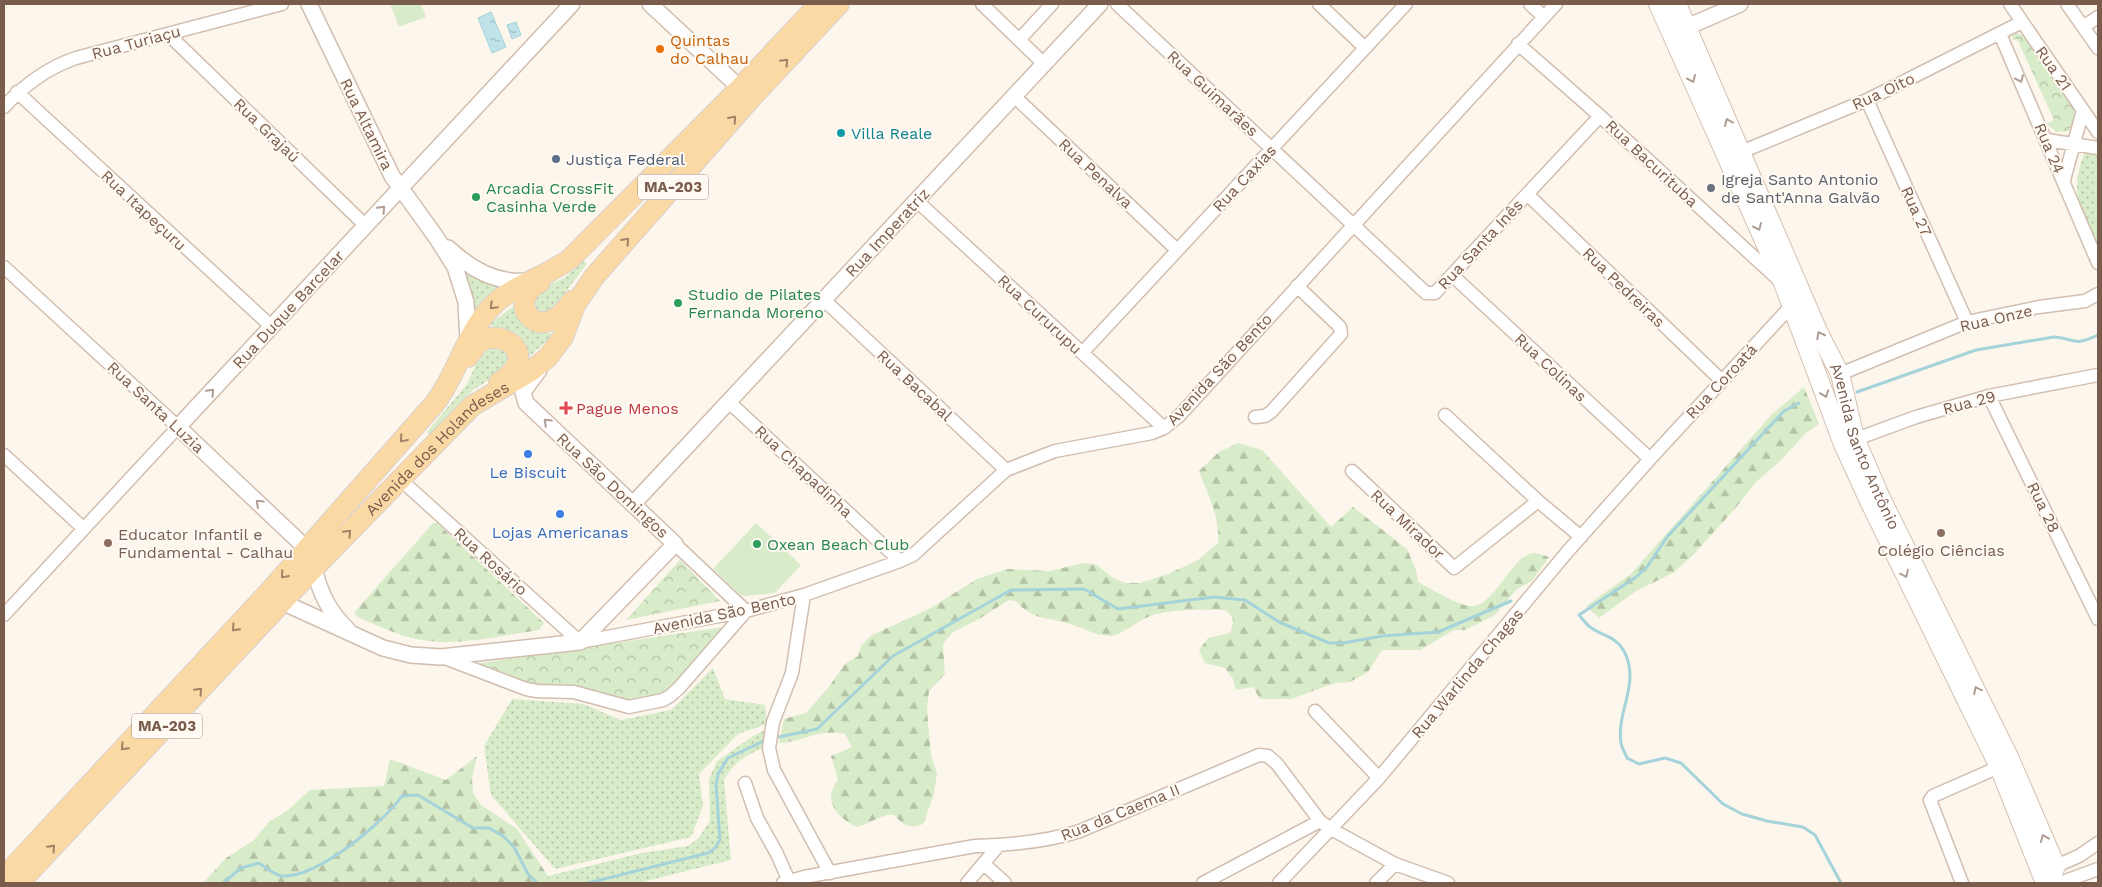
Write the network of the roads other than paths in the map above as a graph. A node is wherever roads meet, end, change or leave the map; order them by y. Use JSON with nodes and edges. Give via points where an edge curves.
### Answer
{"nodes":[{"id":1,"x":282,"y":4,"type":"edge"},
{"id":2,"x":309,"y":4,"type":"edge"},
{"id":3,"x":572,"y":4,"type":"edge"},
{"id":4,"x":650,"y":4,"type":"edge"},
{"id":5,"x":819,"y":4,"type":"edge"},
{"id":6,"x":839,"y":4,"type":"edge"},
{"id":7,"x":982,"y":4,"type":"edge"},
{"id":8,"x":1052,"y":4,"type":"edge"},
{"id":9,"x":1100,"y":4,"type":"edge"},
{"id":10,"x":1117,"y":4,"type":"edge"},
{"id":11,"x":1319,"y":4,"type":"edge"},
{"id":12,"x":1406,"y":4,"type":"edge"},
{"id":13,"x":1530,"y":4,"type":"edge"},
{"id":14,"x":1556,"y":4,"type":"edge"},
{"id":15,"x":1658,"y":4,"type":"edge"},
{"id":16,"x":1677,"y":4,"type":"edge"},
{"id":17,"x":1740,"y":4,"type":"edge"},
{"id":18,"x":2010,"y":4,"type":"edge"},
{"id":19,"x":2067,"y":4,"type":"edge"},
{"id":20,"x":1544,"y":17,"type":"junction"},
{"id":21,"x":2098,"y":17,"type":"edge"},
{"id":22,"x":2022,"y":22,"type":"junction"},
{"id":23,"x":1687,"y":27,"type":"junction"},
{"id":24,"x":2083,"y":27,"type":"junction"},
{"id":25,"x":168,"y":34,"type":"junction"},
{"id":26,"x":2000,"y":34,"type":"junction"},
{"id":27,"x":1019,"y":40,"type":"junction"},
{"id":28,"x":1518,"y":44,"type":"junction"},
{"id":29,"x":1365,"y":48,"type":"junction"},
{"id":30,"x":2098,"y":48,"type":"edge"},
{"id":31,"x":1044,"y":64,"type":"junction"},
{"id":32,"x":740,"y":88,"type":"junction"},
{"id":33,"x":17,"y":92,"type":"junction"},
{"id":34,"x":1014,"y":96,"type":"junction"},
{"id":35,"x":1867,"y":100,"type":"junction"},
{"id":36,"x":4,"y":107,"type":"edge"},
{"id":37,"x":2083,"y":110,"type":"junction"},
{"id":38,"x":1600,"y":116,"type":"junction"},
{"id":39,"x":2098,"y":132,"type":"edge"},
{"id":40,"x":2048,"y":140,"type":"junction"},
{"id":41,"x":2074,"y":144,"type":"junction"},
{"id":42,"x":1272,"y":148,"type":"junction"},
{"id":43,"x":2098,"y":148,"type":"edge"},
{"id":44,"x":1741,"y":152,"type":"junction"},
{"id":45,"x":2064,"y":180,"type":"junction"},
{"id":46,"x":400,"y":189,"type":"junction"},
{"id":47,"x":1527,"y":194,"type":"junction"},
{"id":48,"x":916,"y":201,"type":"junction"},
{"id":49,"x":1353,"y":224,"type":"junction"},
{"id":50,"x":366,"y":226,"type":"junction"},
{"id":51,"x":436,"y":237,"type":"junction"},
{"id":52,"x":1177,"y":250,"type":"junction"},
{"id":53,"x":577,"y":252,"type":"junction"},
{"id":54,"x":2098,"y":263,"type":"edge"},
{"id":55,"x":4,"y":266,"type":"edge"},
{"id":56,"x":1452,"y":275,"type":"junction"},
{"id":57,"x":594,"y":277,"type":"junction"},
{"id":58,"x":538,"y":279,"type":"junction"},
{"id":59,"x":1783,"y":283,"type":"junction"},
{"id":60,"x":1297,"y":286,"type":"junction"},
{"id":61,"x":2098,"y":294,"type":"edge"},
{"id":62,"x":824,"y":300,"type":"junction"},
{"id":63,"x":1792,"y":305,"type":"junction"},
{"id":64,"x":1967,"y":322,"type":"junction"},
{"id":65,"x":272,"y":327,"type":"junction"},
{"id":66,"x":467,"y":346,"type":"junction"},
{"id":67,"x":553,"y":352,"type":"junction"},
{"id":68,"x":1082,"y":353,"type":"junction"},
{"id":69,"x":1840,"y":374,"type":"junction"},
{"id":70,"x":2098,"y":376,"type":"edge"},
{"id":71,"x":1722,"y":380,"type":"junction"},
{"id":72,"x":1989,"y":396,"type":"junction"},
{"id":73,"x":730,"y":402,"type":"junction"},
{"id":74,"x":435,"y":403,"type":"junction"},
{"id":75,"x":472,"y":406,"type":"junction"},
{"id":76,"x":1445,"y":415,"type":"dead end"},
{"id":77,"x":1254,"y":417,"type":"dead end"},
{"id":78,"x":178,"y":428,"type":"junction"},
{"id":79,"x":1164,"y":428,"type":"junction"},
{"id":80,"x":1849,"y":441,"type":"junction"},
{"id":81,"x":4,"y":455,"type":"edge"},
{"id":82,"x":1650,"y":459,"type":"junction"},
{"id":83,"x":1006,"y":470,"type":"junction"},
{"id":84,"x":1352,"y":472,"type":"dead end"},
{"id":85,"x":401,"y":480,"type":"junction"},
{"id":86,"x":1538,"y":501,"type":"junction"},
{"id":87,"x":633,"y":504,"type":"junction"},
{"id":88,"x":84,"y":529,"type":"junction"},
{"id":89,"x":1581,"y":537,"type":"junction"},
{"id":90,"x":675,"y":544,"type":"junction"},
{"id":91,"x":307,"y":549,"type":"junction"},
{"id":92,"x":900,"y":561,"type":"junction"},
{"id":93,"x":314,"y":568,"type":"junction"},
{"id":94,"x":804,"y":595,"type":"junction"},
{"id":95,"x":282,"y":602,"type":"junction"},
{"id":96,"x":746,"y":611,"type":"junction"},
{"id":97,"x":4,"y":615,"type":"edge"},
{"id":98,"x":2098,"y":618,"type":"edge"},
{"id":99,"x":354,"y":636,"type":"junction"},
{"id":100,"x":580,"y":642,"type":"junction"},
{"id":101,"x":441,"y":657,"type":"junction"},
{"id":102,"x":1315,"y":711,"type":"dead end"},
{"id":103,"x":1999,"y":767,"type":"junction"},
{"id":104,"x":1379,"y":778,"type":"junction"},
{"id":105,"x":745,"y":783,"type":"dead end"},
{"id":106,"x":1320,"y":821,"type":"junction"},
{"id":107,"x":1331,"y":829,"type":"junction"},
{"id":108,"x":2098,"y":843,"type":"edge"},
{"id":109,"x":999,"y":845,"type":"junction"},
{"id":110,"x":984,"y":864,"type":"junction"},
{"id":111,"x":1395,"y":864,"type":"junction"},
{"id":112,"x":2056,"y":866,"type":"junction"},
{"id":113,"x":2098,"y":869,"type":"edge"},
{"id":114,"x":830,"y":873,"type":"junction"},
{"id":115,"x":4,"y":877,"type":"edge"},
{"id":116,"x":806,"y":880,"type":"edge"},
{"id":117,"x":786,"y":882,"type":"edge"},
{"id":118,"x":19,"y":883,"type":"edge"},
{"id":119,"x":967,"y":883,"type":"edge"},
{"id":120,"x":1005,"y":883,"type":"edge"},
{"id":121,"x":1203,"y":883,"type":"edge"},
{"id":122,"x":1279,"y":883,"type":"edge"},
{"id":123,"x":1376,"y":883,"type":"edge"},
{"id":124,"x":1448,"y":883,"type":"edge"},
{"id":125,"x":1962,"y":883,"type":"edge"},
{"id":126,"x":2045,"y":883,"type":"edge"},
{"id":127,"x":2049,"y":883,"type":"edge"},
{"id":128,"x":2060,"y":883,"type":"edge"}],
"edges":[{"from":1,"to":25,"type":"street","name":"Rua Turiaçu"},
{"from":2,"to":46,"type":"street","name":"Rua Altamira"},
{"from":3,"to":46,"type":"street","name":"Rua Duque Barcelar"},
{"from":4,"to":32,"type":"street"},
{"from":5,"to":32,"type":"main road","name":"Avenida dos Holandeses","number":"MA-203"},
{"from":57,"to":6,"type":"main road","name":"Avenida dos Holandeses","number":"MA-203","one_way":true,"via":[[752,97]]},
{"from":7,"to":27,"type":"street"},
{"from":8,"to":27,"type":"street"},
{"from":9,"to":31,"type":"street","name":"Rua Imperatriz"},
{"from":10,"to":42,"type":"street","name":"Rua Guimarães"},
{"from":11,"to":29,"type":"street"},
{"from":12,"to":29,"type":"street","name":"Rua Caxias"},
{"from":13,"to":20,"type":"street"},
{"from":14,"to":20,"type":"street","name":"Avenida São Bento"},
{"from":15,"to":59,"type":"main road","name":"Avenida Santo Antônio","one_way":true},
{"from":16,"to":23,"type":"main road","name":"Avenida Santo Antônio"},
{"from":17,"to":23,"type":"street"},
{"from":18,"to":22,"type":"street","name":"Rua 21"},
{"from":19,"to":24,"type":"street"},
{"from":20,"to":28,"type":"street","name":"Avenida São Bento"},
{"from":21,"to":24,"type":"street"},
{"from":22,"to":26,"type":"street","name":"Rua Oito"},
{"from":22,"to":37,"type":"street","name":"Rua 21"},
{"from":44,"to":23,"type":"main road","name":"Avenida Santo Antônio","one_way":true},
{"from":24,"to":30,"type":"street"},
{"from":25,"to":33,"type":"street","name":"Rua Turiaçu","via":[[62,63]]},
{"from":25,"to":50,"type":"street","name":"Rua Grajaú"},
{"from":26,"to":35,"type":"street","name":"Rua Oito"},
{"from":26,"to":40,"type":"street","name":"Rua 24","one_way":true},
{"from":27,"to":31,"type":"street"},
{"from":28,"to":38,"type":"street","name":"Rua Bacurituba"},
{"from":28,"to":49,"type":"street","name":"Avenida São Bento"},
{"from":29,"to":42,"type":"street","name":"Rua Caxias"},
{"from":31,"to":34,"type":"street","name":"Rua Imperatriz"},
{"from":32,"to":53,"type":"main road","name":"Avenida dos Holandeses","number":"MA-203"},
{"from":33,"to":36,"type":"street","name":"Rua Turiaçu"},
{"from":33,"to":65,"type":"street","name":"Rua Itapeçuru"},
{"from":34,"to":48,"type":"street","name":"Rua Imperatriz"},
{"from":34,"to":52,"type":"street","name":"Rua Penalva"},
{"from":35,"to":44,"type":"street","name":"Rua Oito"},
{"from":35,"to":64,"type":"street","name":"Rua 27"},
{"from":37,"to":39,"type":"street","name":"Rua 21"},
{"from":37,"to":41,"type":"street"},
{"from":38,"to":47,"type":"street","name":"Rua Santa Inês"},
{"from":38,"to":59,"type":"street","name":"Rua Bacurituba"},
{"from":40,"to":41,"type":"street"},
{"from":40,"to":45,"type":"street","name":"Rua 24"},
{"from":41,"to":43,"type":"street"},
{"from":41,"to":45,"type":"street"},
{"from":42,"to":49,"type":"street","name":"Rua Guimarães"},
{"from":42,"to":52,"type":"street","name":"Rua Caxias"},
{"from":69,"to":44,"type":"main road","name":"Avenida Santo Antônio","one_way":true,"via":[[1818,331]]},
{"from":45,"to":54,"type":"street","name":"Rua 24"},
{"from":50,"to":46,"type":"street","name":"Rua Duque Barcelar","one_way":true},
{"from":46,"to":51,"type":"street","name":"Rua Altamira"},
{"from":47,"to":56,"type":"street","name":"Rua Santa Inês"},
{"from":47,"to":71,"type":"street","name":"Rua Pedreiras"},
{"from":48,"to":62,"type":"street","name":"Rua Imperatriz"},
{"from":48,"to":68,"type":"street","name":"Rua Cururupu"},
{"from":49,"to":56,"type":"street","name":"Rua Santa Inês","via":[[1426,293],[1435,293]]},
{"from":49,"to":60,"type":"street","name":"Avenida São Bento"},
{"from":50,"to":65,"type":"street","name":"Rua Duque Barcelar"},
{"from":51,"to":58,"type":"street","name":"Rua Altamira","via":[[466,263],[494,278],[515,282]]},
{"from":51,"to":66,"type":"street","name":"Rua Altamira","via":[[463,287],[468,310]]},
{"from":52,"to":68,"type":"street","name":"Rua Caxias"},
{"from":53,"to":57,"type":"main road","via":[[561,268],[526,292],[524,303],[532,319],[541,322],[555,320]]},
{"from":53,"to":58,"type":"main road","name":"Avenida dos Holandeses","number":"MA-203"},
{"from":55,"to":78,"type":"street","name":"Rua Santa Luzia"},
{"from":56,"to":82,"type":"street","name":"Rua Colinas"},
{"from":57,"to":67,"type":"main road","name":"Avenida dos Holandeses","number":"MA-203","via":[[578,300],[563,337]]},
{"from":58,"to":66,"type":"main road","name":"Avenida dos Holandeses","number":"MA-203","one_way":true,"via":[[493,305]]},
{"from":59,"to":63,"type":"main road","name":"Avenida Santo Antônio"},
{"from":60,"to":77,"type":"street","via":[[1340,327],[1342,334],[1271,412]]},
{"from":60,"to":79,"type":"street","name":"Avenida São Bento","via":[[1179,416]]},
{"from":61,"to":64,"type":"street","name":"Rua Onze","via":[[2085,301]]},
{"from":62,"to":73,"type":"street","name":"Rua Imperatriz"},
{"from":62,"to":83,"type":"street","name":"Rua Bacabal"},
{"from":63,"to":71,"type":"street","name":"Rua Coroatá"},
{"from":63,"to":80,"type":"main road","name":"Avenida Santo Antônio","one_way":true},
{"from":64,"to":69,"type":"street","name":"Rua Onze"},
{"from":78,"to":65,"type":"street","name":"Rua Duque Barcelar","one_way":true},
{"from":66,"to":74,"type":"main road","name":"Avenida dos Holandeses","number":"MA-203","via":[[453,377]]},
{"from":67,"to":75,"type":"main road","name":"Avenida dos Holandeses","number":"MA-203","via":[[531,371]]},
{"from":87,"to":67,"type":"street","name":"Rua São Domingos","one_way":true,"via":[[524,400],[522,395],[526,386]]},
{"from":68,"to":79,"type":"street","name":"Rua Cururupu"},
{"from":69,"to":80,"type":"main road","name":"Avenida Santo Antônio"},
{"from":70,"to":72,"type":"street","name":"Rua 29"},
{"from":71,"to":82,"type":"street","name":"Rua Coroatá"},
{"from":72,"to":80,"type":"street","name":"Rua 29"},
{"from":72,"to":98,"type":"street","name":"Rua 28"},
{"from":73,"to":87,"type":"street","name":"Rua Imperatriz"},
{"from":73,"to":92,"type":"street","name":"Rua Chapadinha"},
{"from":74,"to":75,"type":"main road","via":[[477,345],[490,338],[505,340],[516,350],[516,366]]},
{"from":74,"to":91,"type":"main road","name":"Avenida dos Holandeses","number":"MA-203","one_way":true},
{"from":75,"to":85,"type":"main road","name":"Avenida dos Holandeses","number":"MA-203"},
{"from":76,"to":86,"type":"street"},
{"from":78,"to":88,"type":"street","name":"Rua Duque Barcelar"},
{"from":91,"to":78,"type":"street","name":"Rua Santa Luzia","one_way":true},
{"from":79,"to":83,"type":"street","name":"Avenida São Bento","via":[[1055,451]]},
{"from":80,"to":103,"type":"main road","name":"Avenida Santo Antônio","one_way":true},
{"from":112,"to":80,"type":"main road","name":"Avenida Santo Antônio","one_way":true,"via":[[2010,759],[1881,498]]},
{"from":81,"to":88,"type":"street"},
{"from":82,"to":89,"type":"street","name":"Rua Warlinda Chagas"},
{"from":83,"to":92,"type":"street","name":"Avenida São Bento","via":[[913,555]]},
{"from":84,"to":86,"type":"street","name":"Rua Mirador","via":[[1454,568]]},
{"from":93,"to":85,"type":"main road","name":"Avenida dos Holandeses","number":"MA-203","one_way":true},
{"from":85,"to":100,"type":"street","name":"Rua Rosário"},
{"from":86,"to":89,"type":"street"},
{"from":87,"to":90,"type":"street","name":"Rua São Domingos"},
{"from":88,"to":97,"type":"street","name":"Rua Duque Barcelar"},
{"from":89,"to":104,"type":"street","name":"Rua Warlinda Chagas"},
{"from":90,"to":96,"type":"street","name":"Rua São Domingos"},
{"from":90,"to":100,"type":"street"},
{"from":91,"to":115,"type":"main road","name":"Avenida dos Holandeses","number":"MA-203","one_way":true},
{"from":92,"to":94,"type":"street","name":"Avenida São Bento"},
{"from":93,"to":95,"type":"main road","name":"Avenida dos Holandeses","number":"MA-203"},
{"from":93,"to":99,"type":"street","name":"Avenida São Bento","via":[[325,602]]},
{"from":94,"to":96,"type":"street","name":"Avenida São Bento"},
{"from":94,"to":114,"type":"street","via":[[792,673],[773,722],[769,748],[774,770]]},
{"from":95,"to":99,"type":"street","name":"Avenida São Bento"},
{"from":118,"to":95,"type":"main road","name":"Avenida dos Holandeses","number":"MA-203","one_way":true},
{"from":96,"to":100,"type":"street","name":"Avenida São Bento"},
{"from":96,"to":101,"type":"street","via":[[679,688],[663,700],[638,707],[574,692],[537,692]]},
{"from":99,"to":101,"type":"street","name":"Avenida São Bento","via":[[411,656]]},
{"from":100,"to":101,"type":"street","name":"Avenida São Bento"},
{"from":102,"to":104,"type":"street"},
{"from":103,"to":125,"type":"street","via":[[1930,800]]},
{"from":103,"to":126,"type":"main road","name":"Avenida Santo Antônio"},
{"from":104,"to":107,"type":"street","name":"Rua Warlinda Chagas"},
{"from":105,"to":117,"type":"street"},
{"from":106,"to":107,"type":"street","name":"Rua da Caema II"},
{"from":106,"to":109,"type":"street","name":"Rua da Caema II","via":[[1277,764],[1268,756],[1260,755],[1080,831],[1051,840]]},
{"from":106,"to":121,"type":"street"},
{"from":107,"to":111,"type":"street","name":"Rua da Caema II"},
{"from":107,"to":122,"type":"street","name":"Rua Warlinda Chagas"},
{"from":108,"to":112,"type":"street"},
{"from":109,"to":110,"type":"street"},
{"from":109,"to":114,"type":"street","name":"Rua da Caema II","via":[[975,846]]},
{"from":110,"to":119,"type":"street"},
{"from":110,"to":120,"type":"street"},
{"from":111,"to":123,"type":"street"},
{"from":111,"to":124,"type":"street","name":"Rua da Caema II"},
{"from":112,"to":127,"type":"main road"},
{"from":113,"to":128,"type":"street"},
{"from":114,"to":116,"type":"street","name":"Rua da Caema II"},
{"from":116,"to":117,"type":"street","name":"Rua da Caema II"}]}
